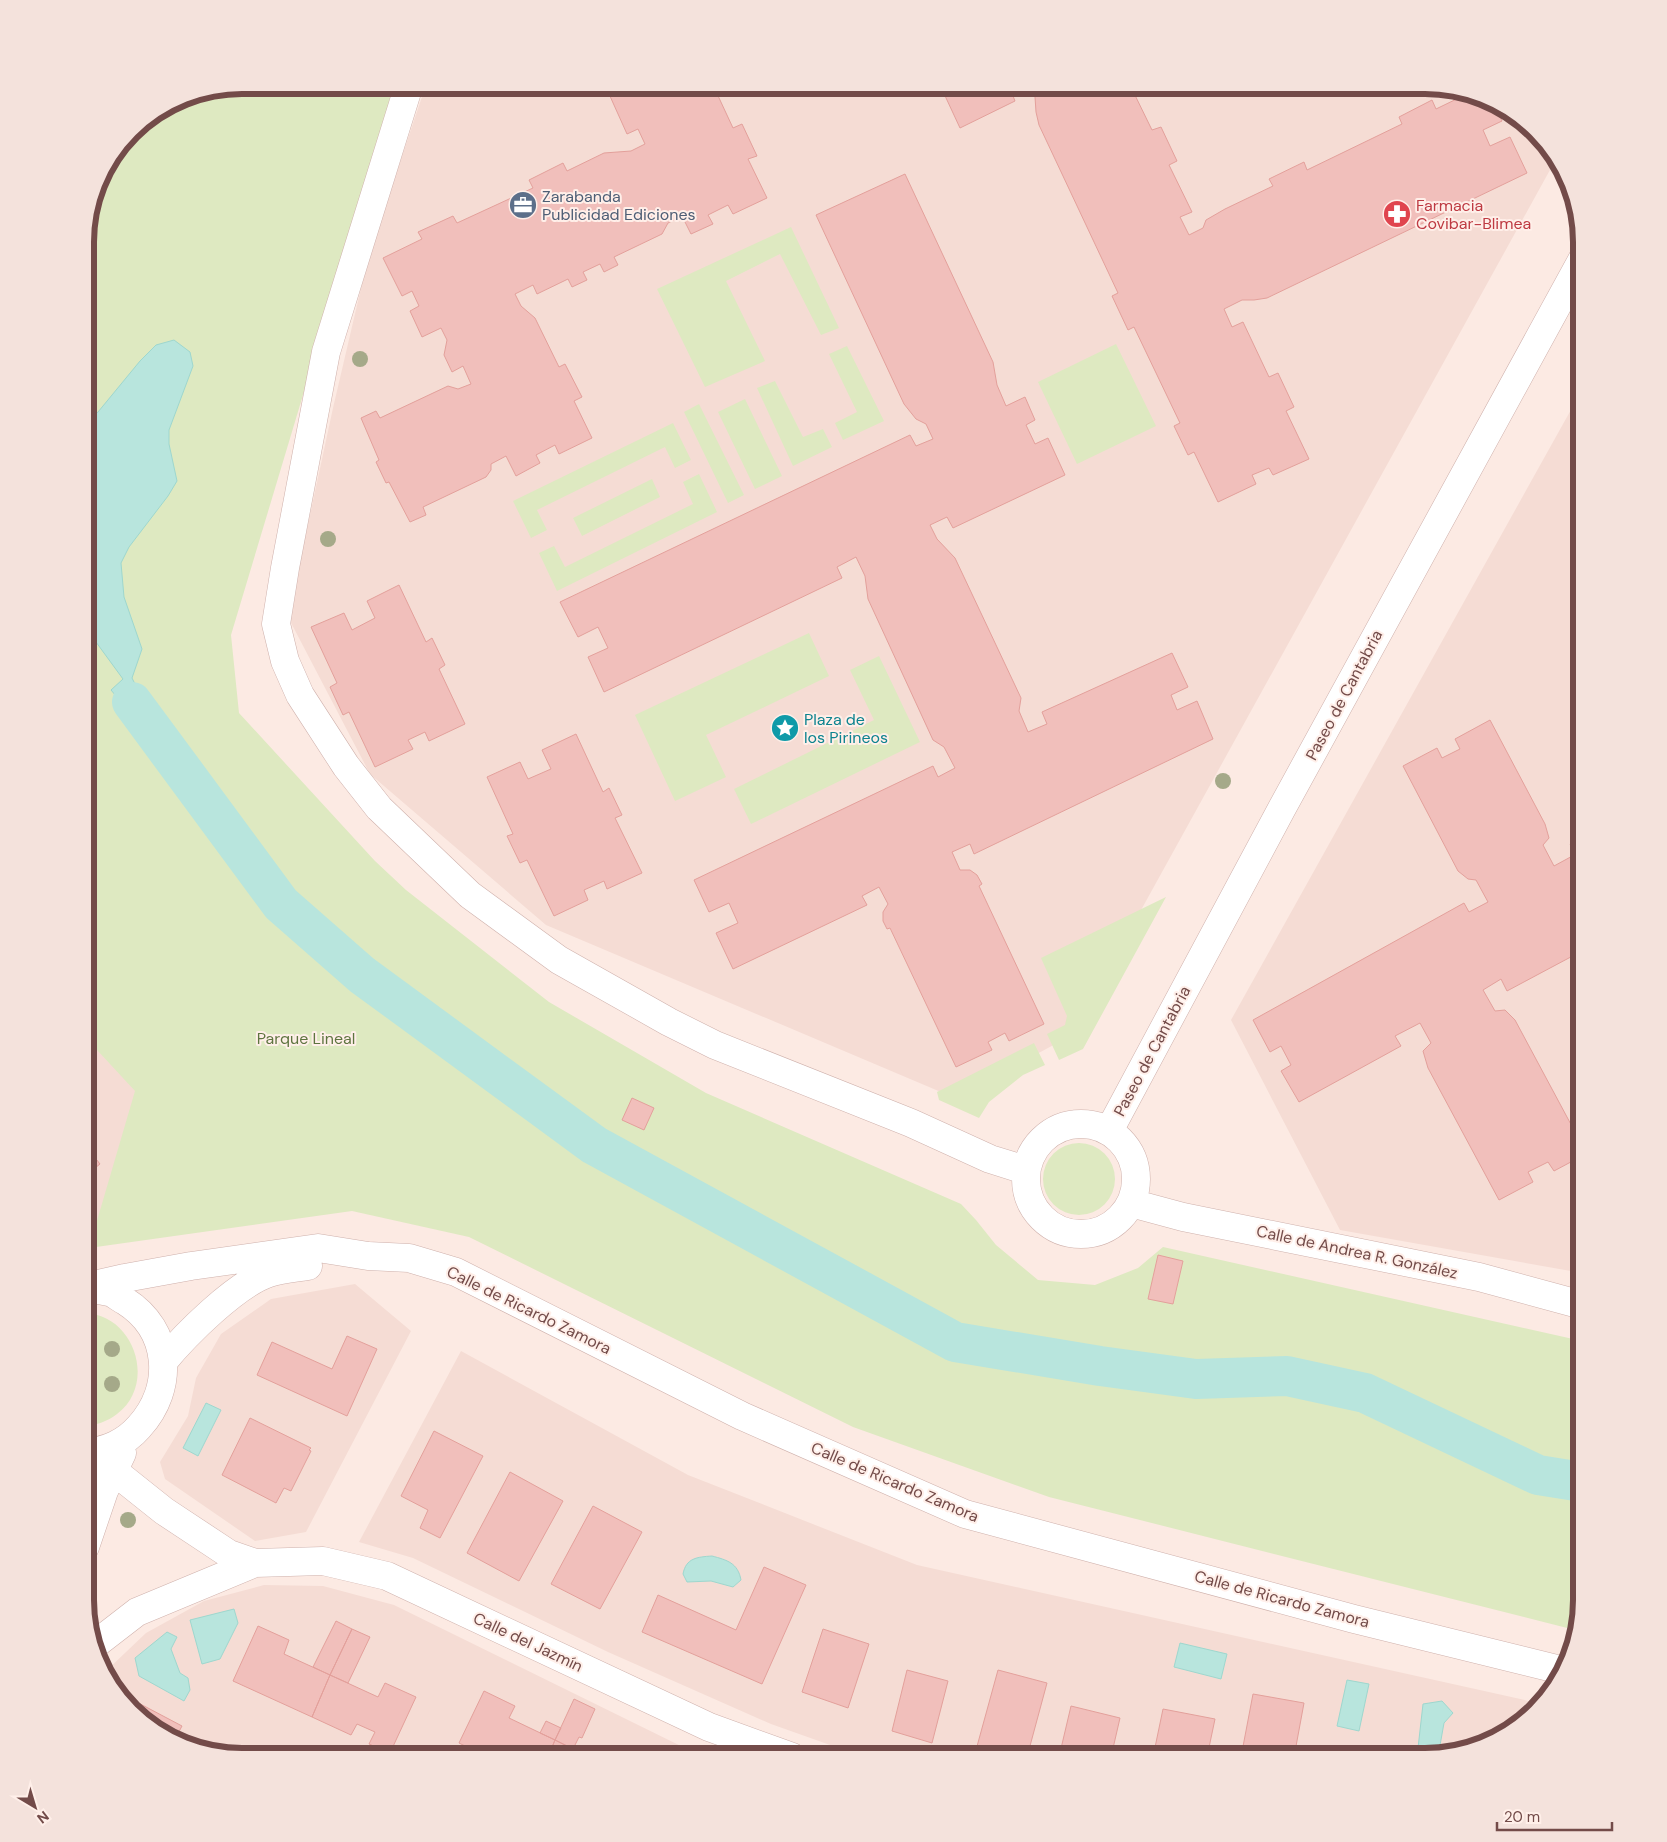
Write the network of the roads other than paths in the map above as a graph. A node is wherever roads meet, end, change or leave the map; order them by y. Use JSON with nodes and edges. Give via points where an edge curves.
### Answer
{"nodes":[{"id":1,"x":406,"y":94,"type":"edge"},
{"id":2,"x":1573,"y":276,"type":"edge"},
{"id":3,"x":1109,"y":1131,"type":"junction"},
{"id":4,"x":1025,"y":1170,"type":"junction"},
{"id":5,"x":1132,"y":1203,"type":"junction"},
{"id":6,"x":368,"y":1256,"type":"junction"},
{"id":7,"x":94,"y":1286,"type":"edge"},
{"id":8,"x":94,"y":1290,"type":"edge"},
{"id":9,"x":1573,"y":1303,"type":"edge"},
{"id":10,"x":163,"y":1362,"type":"junction"},
{"id":11,"x":132,"y":1434,"type":"junction"},
{"id":12,"x":94,"y":1451,"type":"edge"},
{"id":13,"x":94,"y":1456,"type":"edge"},
{"id":14,"x":114,"y":1469,"type":"junction"},
{"id":15,"x":94,"y":1523,"type":"edge"},
{"id":16,"x":256,"y":1563,"type":"junction"},
{"id":17,"x":100,"y":1640,"type":"edge"},
{"id":18,"x":1557,"y":1668,"type":"edge"},
{"id":19,"x":767,"y":1748,"type":"edge"}],
"edges":[{"from":1,"to":4,"type":"street","via":[[326,352],[285,568],[276,624],[300,695],[346,766],[379,808],[470,895],[560,960],[715,1045],[910,1123],[990,1159]]},
{"from":2,"to":3,"type":"street","name":"Paseo de Cantabria"},
{"from":3,"to":4,"type":"street","via":[[1084,1123],[1057,1128],[1036,1145]]},
{"from":3,"to":5,"type":"street","via":[[1125,1144],[1134,1162],[1137,1182]]},
{"from":4,"to":5,"type":"street","via":[[1026,1193],[1036,1214],[1053,1228],[1075,1235],[1098,1232],[1118,1221]]},
{"from":5,"to":9,"type":"street","name":"Calle de Andrea R. González","via":[[1479,1278]]},
{"from":6,"to":7,"type":"street","name":"Calle de Ricardo Zamora","via":[[318,1248],[191,1266]]},
{"from":6,"to":10,"type":"street","name":"Calle de Ricardo Zamora","via":[[269,1273],[241,1288],[211,1313]]},
{"from":6,"to":18,"type":"street","name":"Calle de Ricardo Zamora","via":[[409,1258],[456,1272],[742,1416],[965,1514],[1354,1619]]},
{"from":8,"to":10,"type":"street","via":[[112,1293],[137,1309],[155,1333]]},
{"from":10,"to":11,"type":"street","via":[[162,1390],[151,1414]]},
{"from":11,"to":12,"type":"street","via":[[113,1446]]},
{"from":11,"to":14,"type":"street"},
{"from":13,"to":14,"type":"street","name":"Calle del Jazmín"},
{"from":14,"to":15,"type":"street"},
{"from":14,"to":16,"type":"street","name":"Calle del Jazmín","via":[[196,1533],[229,1554]]},
{"from":16,"to":17,"type":"street","name":"Calle del Jazmín","via":[[137,1612]]},
{"from":16,"to":19,"type":"street","name":"Calle del Jazmín","via":[[323,1561],[387,1576],[709,1727]]}]}
